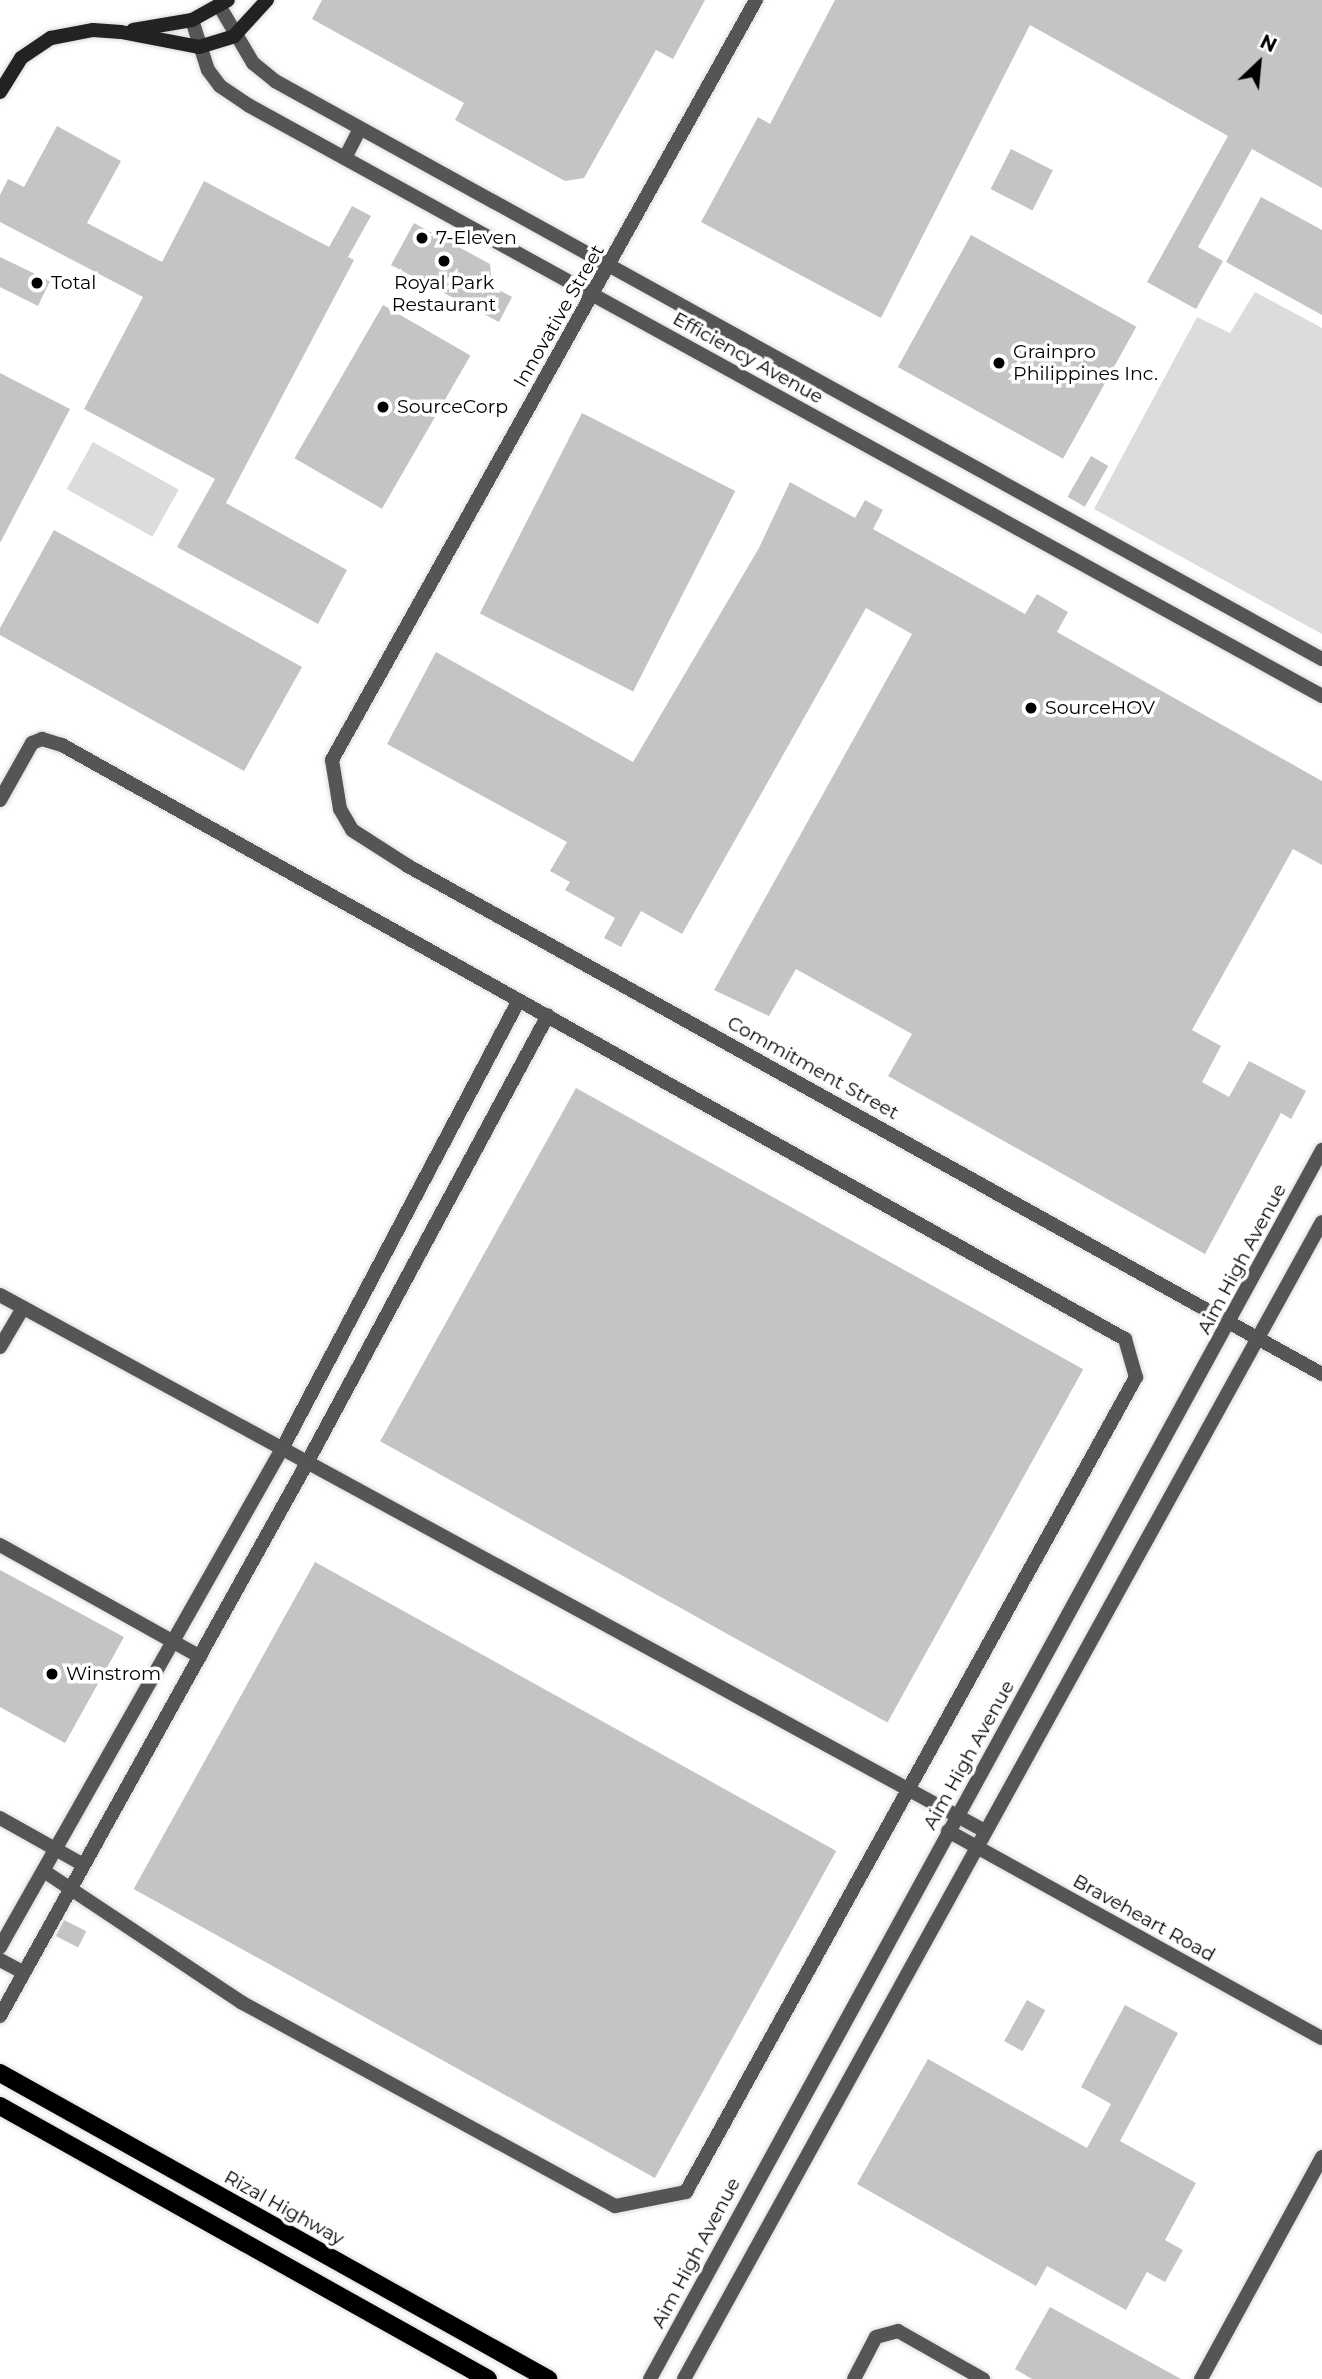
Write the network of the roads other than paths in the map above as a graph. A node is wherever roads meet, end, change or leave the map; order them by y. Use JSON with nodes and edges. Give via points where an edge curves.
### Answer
{"nodes":[{"id":1,"x":267,"y":0,"type":"edge"},
{"id":2,"x":756,"y":0,"type":"edge"},
{"id":3,"x":224,"y":3,"type":"edge"},
{"id":4,"x":192,"y":20,"type":"junction"},
{"id":5,"x":121,"y":32,"type":"junction"},
{"id":6,"x":233,"y":36,"type":"junction"},
{"id":7,"x":199,"y":47,"type":"junction"},
{"id":8,"x":0,"y":92,"type":"edge"},
{"id":9,"x":360,"y":129,"type":"junction"},
{"id":10,"x":345,"y":158,"type":"junction"},
{"id":11,"x":610,"y":267,"type":"junction"},
{"id":12,"x":593,"y":295,"type":"junction"},
{"id":13,"x":1322,"y":659,"type":"edge"},
{"id":14,"x":1322,"y":696,"type":"edge"},
{"id":15,"x":332,"y":760,"type":"joint"},
{"id":16,"x":0,"y":800,"type":"edge"},
{"id":17,"x":519,"y":1000,"type":"junction"},
{"id":18,"x":548,"y":1015,"type":"junction"},
{"id":19,"x":1322,"y":1150,"type":"edge"},
{"id":20,"x":1322,"y":1223,"type":"edge"},
{"id":21,"x":0,"y":1295,"type":"edge"},
{"id":22,"x":23,"y":1308,"type":"junction"},
{"id":23,"x":1231,"y":1322,"type":"junction"},
{"id":24,"x":1259,"y":1338,"type":"junction"},
{"id":25,"x":0,"y":1347,"type":"edge"},
{"id":26,"x":1322,"y":1374,"type":"edge"},
{"id":27,"x":283,"y":1447,"type":"junction"},
{"id":28,"x":308,"y":1461,"type":"junction"},
{"id":29,"x":0,"y":1545,"type":"edge"},
{"id":30,"x":175,"y":1643,"type":"junction"},
{"id":31,"x":200,"y":1657,"type":"junction"},
{"id":32,"x":909,"y":1790,"type":"junction"},
{"id":33,"x":957,"y":1816,"type":"junction"},
{"id":34,"x":0,"y":1818,"type":"edge"},
{"id":35,"x":984,"y":1830,"type":"junction"},
{"id":36,"x":948,"y":1832,"type":"junction"},
{"id":37,"x":975,"y":1846,"type":"junction"},
{"id":38,"x":56,"y":1850,"type":"junction"},
{"id":39,"x":82,"y":1864,"type":"junction"},
{"id":40,"x":44,"y":1871,"type":"junction"},
{"id":41,"x":71,"y":1886,"type":"junction"},
{"id":42,"x":0,"y":1947,"type":"edge"},
{"id":43,"x":0,"y":1960,"type":"edge"},
{"id":44,"x":24,"y":1973,"type":"junction"},
{"id":45,"x":0,"y":2016,"type":"edge"},
{"id":46,"x":1322,"y":2038,"type":"edge"},
{"id":47,"x":0,"y":2073,"type":"edge"},
{"id":48,"x":0,"y":2106,"type":"edge"},
{"id":49,"x":1322,"y":2157,"type":"edge"},
{"id":50,"x":488,"y":2379,"type":"edge"},
{"id":51,"x":548,"y":2379,"type":"edge"},
{"id":52,"x":650,"y":2379,"type":"edge"},
{"id":53,"x":684,"y":2379,"type":"edge"},
{"id":54,"x":854,"y":2379,"type":"edge"},
{"id":55,"x":984,"y":2379,"type":"edge"},
{"id":56,"x":1201,"y":2379,"type":"edge"}],
"edges":[{"from":1,"to":6,"type":"main road"},
{"from":2,"to":11,"type":"street","name":"Innovative Street"},
{"from":3,"to":4,"type":"main road"},
{"from":3,"to":6,"type":"street","name":"Efficiency Avenue"},
{"from":4,"to":5,"type":"main road"},
{"from":4,"to":7,"type":"street","name":"Efficiency Avenue"},
{"from":5,"to":7,"type":"main road"},
{"from":5,"to":8,"type":"main road","via":[[80,32],[51,38],[21,58]]},
{"from":6,"to":7,"type":"main road"},
{"from":6,"to":9,"type":"street","name":"Efficiency Avenue","via":[[264,75]]},
{"from":7,"to":10,"type":"street","name":"Efficiency Avenue","via":[[220,86]]},
{"from":9,"to":10,"type":"street"},
{"from":9,"to":11,"type":"street","name":"Efficiency Avenue"},
{"from":10,"to":12,"type":"street","name":"Efficiency Avenue"},
{"from":11,"to":12,"type":"street","name":"Innovative Street"},
{"from":11,"to":13,"type":"street","name":"Efficiency Avenue"},
{"from":12,"to":14,"type":"street","name":"Efficiency Avenue"},
{"from":12,"to":15,"type":"street","name":"Innovative Street"},
{"from":15,"to":23,"type":"street","name":"Commitment Street","via":[[340,809],[352,830],[408,866]]},
{"from":16,"to":17,"type":"street","via":[[32,743],[42,739],[61,745]]},
{"from":17,"to":18,"type":"street"},
{"from":17,"to":27,"type":"street"},
{"from":18,"to":28,"type":"street"},
{"from":18,"to":32,"type":"street","via":[[1125,1339],[1136,1377]]},
{"from":19,"to":23,"type":"street","name":"Aim High Avenue"},
{"from":20,"to":24,"type":"street"},
{"from":21,"to":22,"type":"street"},
{"from":22,"to":25,"type":"street"},
{"from":22,"to":27,"type":"street"},
{"from":23,"to":24,"type":"street","name":"Commitment Street"},
{"from":23,"to":33,"type":"street","name":"Aim High Avenue"},
{"from":24,"to":26,"type":"street","name":"Commitment Street"},
{"from":24,"to":35,"type":"street"},
{"from":27,"to":28,"type":"street"},
{"from":27,"to":30,"type":"street"},
{"from":28,"to":31,"type":"street"},
{"from":28,"to":32,"type":"street"},
{"from":29,"to":30,"type":"street"},
{"from":30,"to":31,"type":"street"},
{"from":30,"to":38,"type":"street"},
{"from":31,"to":39,"type":"street"},
{"from":32,"to":33,"type":"street"},
{"from":32,"to":41,"type":"street","via":[[686,2192],[615,2206],[241,2002]]},
{"from":33,"to":35,"type":"street"},
{"from":33,"to":36,"type":"street","name":"Aim High Avenue"},
{"from":34,"to":38,"type":"street"},
{"from":35,"to":37,"type":"street"},
{"from":36,"to":37,"type":"street","name":"Braveheart Road"},
{"from":36,"to":52,"type":"street","name":"Aim High Avenue"},
{"from":37,"to":46,"type":"street","name":"Braveheart Road"},
{"from":37,"to":53,"type":"street"},
{"from":38,"to":39,"type":"street"},
{"from":38,"to":40,"type":"street"},
{"from":39,"to":41,"type":"street"},
{"from":40,"to":41,"type":"street"},
{"from":40,"to":42,"type":"street"},
{"from":41,"to":44,"type":"street"},
{"from":43,"to":44,"type":"street"},
{"from":44,"to":45,"type":"street"},
{"from":47,"to":51,"type":"main road","name":"Rizal Highway"},
{"from":48,"to":50,"type":"main road"},
{"from":49,"to":56,"type":"street"},
{"from":54,"to":55,"type":"street","via":[[876,2337],[898,2331]]}]}
